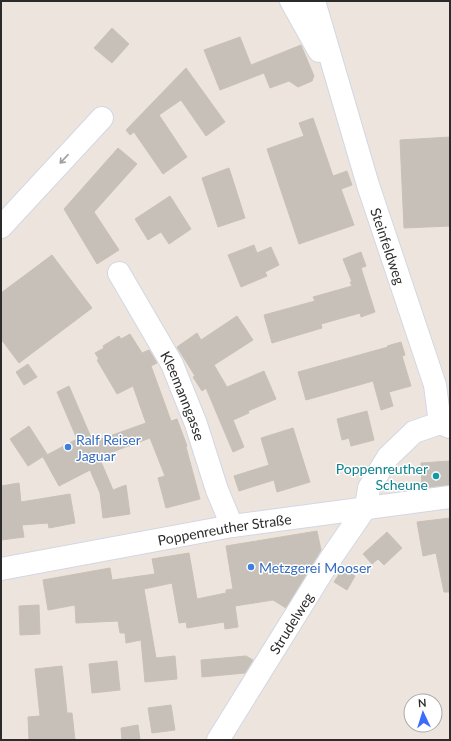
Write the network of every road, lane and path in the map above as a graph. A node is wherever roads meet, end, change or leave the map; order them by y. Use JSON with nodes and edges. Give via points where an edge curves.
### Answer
{"nodes":[{"id":1,"x":291,"y":1,"type":"edge"},
{"id":2,"x":314,"y":1,"type":"edge"},
{"id":3,"x":333,"y":69,"type":"junction"},
{"id":4,"x":96,"y":124,"type":"dead end"},
{"id":5,"x":1,"y":227,"type":"edge"},
{"id":6,"x":119,"y":273,"type":"dead end"},
{"id":7,"x":445,"y":425,"type":"edge"},
{"id":8,"x":450,"y":497,"type":"edge"},
{"id":9,"x":366,"y":507,"type":"junction"},
{"id":10,"x":232,"y":526,"type":"junction"},
{"id":11,"x":1,"y":569,"type":"edge"},
{"id":12,"x":218,"y":740,"type":"edge"}],
"edges":[{"from":1,"to":3,"type":"street","name":"Steinfeldweg","via":[[326,64]]},
{"from":2,"to":3,"type":"street","name":"Steinfeldweg"},
{"from":3,"to":7,"type":"street","name":"Steinfeldweg","via":[[368,185],[435,385]]},
{"from":4,"to":5,"type":"street","one_way":true},
{"from":6,"to":10,"type":"street","name":"Kleemanngasse","via":[[172,364]]},
{"from":7,"to":9,"type":"street","name":"Steinfeldweg","via":[[414,432],[388,457],[369,488]]},
{"from":8,"to":9,"type":"street","name":"Poppenreuther Straße"},
{"from":9,"to":10,"type":"street","name":"Poppenreuther Straße"},
{"from":9,"to":12,"type":"street","name":"Strudelweg","via":[[331,558]]},
{"from":10,"to":11,"type":"street","name":"Poppenreuther Straße"}]}
